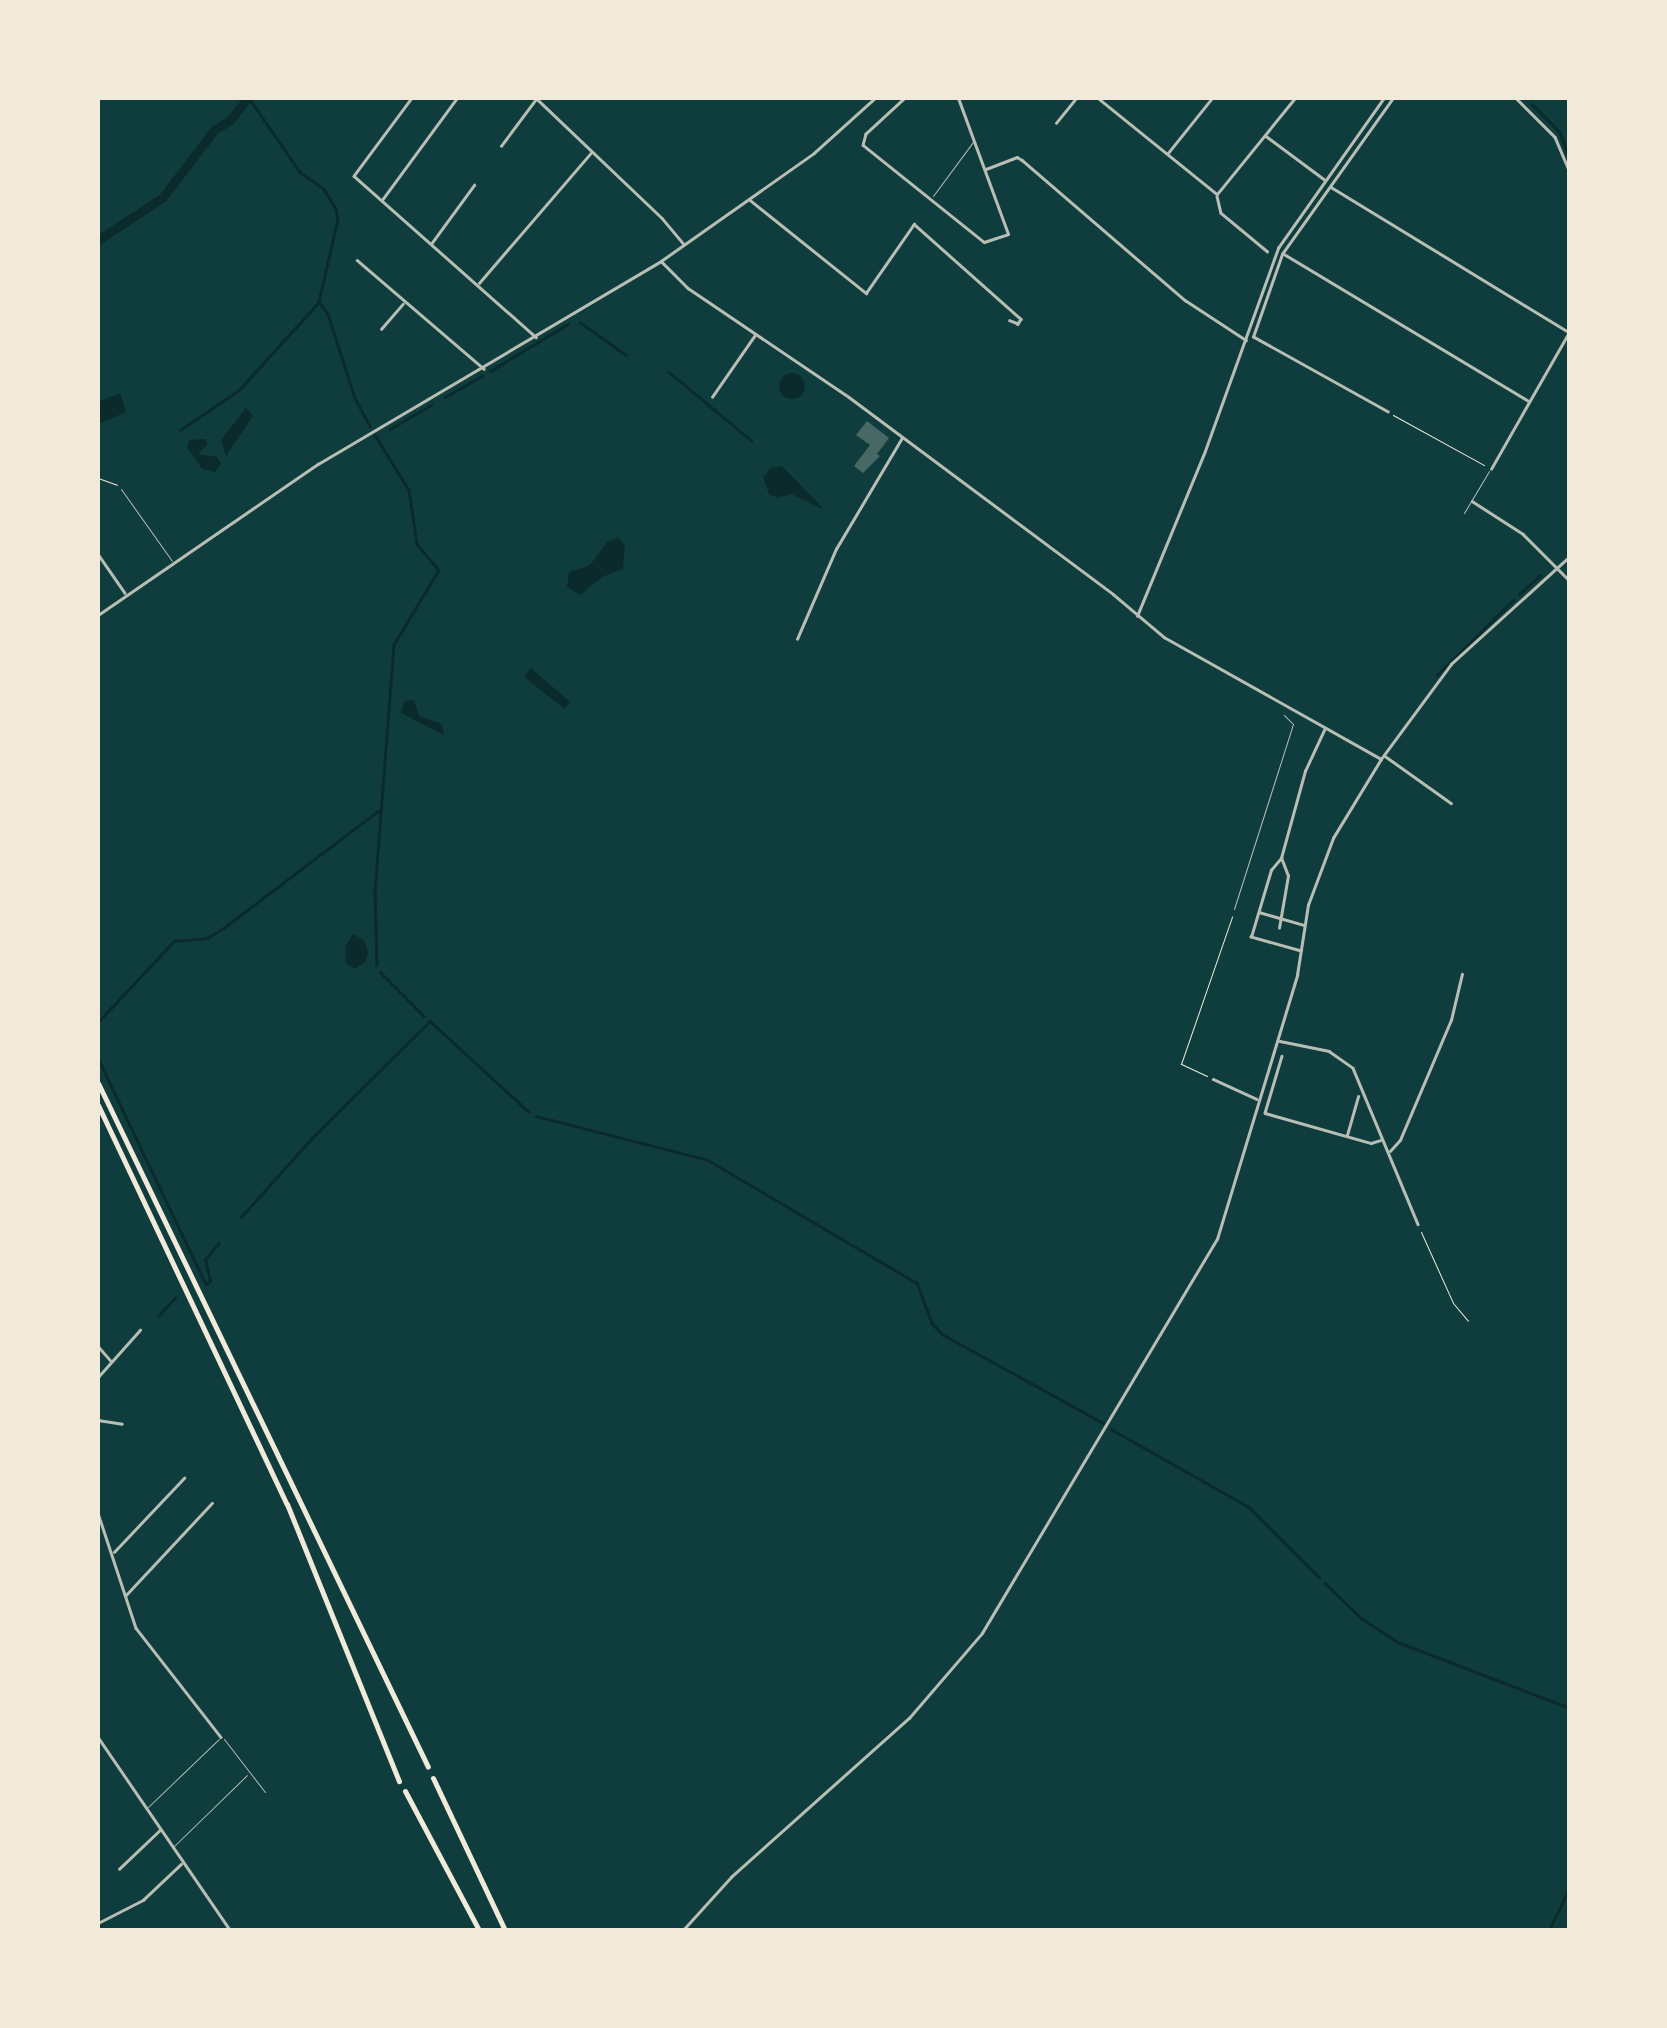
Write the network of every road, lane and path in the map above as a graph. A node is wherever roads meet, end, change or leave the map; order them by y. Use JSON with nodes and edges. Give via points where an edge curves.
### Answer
{"nodes":[{"id":1,"x":412,"y":98,"type":"edge"},
{"id":2,"x":458,"y":98,"type":"edge"},
{"id":3,"x":536,"y":98,"type":"edge"},
{"id":4,"x":875,"y":98,"type":"edge"},
{"id":5,"x":905,"y":98,"type":"edge"},
{"id":6,"x":958,"y":98,"type":"edge"},
{"id":7,"x":1076,"y":98,"type":"edge"},
{"id":8,"x":1098,"y":98,"type":"edge"},
{"id":9,"x":1202,"y":98,"type":"edge"},
{"id":10,"x":1212,"y":98,"type":"edge"},
{"id":11,"x":1295,"y":98,"type":"edge"},
{"id":12,"x":1384,"y":98,"type":"edge"},
{"id":13,"x":1392,"y":98,"type":"edge"},
{"id":14,"x":1516,"y":98,"type":"edge"},
{"id":15,"x":1208,"y":102,"type":"junction"},
{"id":16,"x":1056,"y":123,"type":"dead end"},
{"id":17,"x":1265,"y":135,"type":"junction"},
{"id":18,"x":974,"y":142,"type":"junction"},
{"id":19,"x":501,"y":146,"type":"dead end"},
{"id":20,"x":592,"y":152,"type":"junction"},
{"id":21,"x":1167,"y":154,"type":"junction"},
{"id":22,"x":984,"y":169,"type":"junction"},
{"id":23,"x":1570,"y":172,"type":"edge"},
{"id":24,"x":1326,"y":180,"type":"junction"},
{"id":25,"x":474,"y":186,"type":"dead end"},
{"id":26,"x":1330,"y":186,"type":"junction"},
{"id":27,"x":1217,"y":194,"type":"junction"},
{"id":28,"x":750,"y":199,"type":"junction"},
{"id":29,"x":931,"y":199,"type":"junction"},
{"id":30,"x":382,"y":201,"type":"junction"},
{"id":31,"x":431,"y":244,"type":"junction"},
{"id":32,"x":684,"y":244,"type":"junction"},
{"id":33,"x":1267,"y":251,"type":"dead end"},
{"id":34,"x":1282,"y":254,"type":"junction"},
{"id":35,"x":357,"y":260,"type":"dead end"},
{"id":36,"x":660,"y":261,"type":"junction"},
{"id":37,"x":478,"y":284,"type":"junction"},
{"id":38,"x":404,"y":303,"type":"junction"},
{"id":39,"x":1010,"y":321,"type":"dead end"},
{"id":40,"x":381,"y":329,"type":"dead end"},
{"id":41,"x":1569,"y":331,"type":"edge"},
{"id":42,"x":756,"y":334,"type":"junction"},
{"id":43,"x":536,"y":337,"type":"junction"},
{"id":44,"x":1246,"y":340,"type":"junction"},
{"id":45,"x":484,"y":370,"type":"junction"},
{"id":46,"x":712,"y":397,"type":"dead end"},
{"id":47,"x":1529,"y":401,"type":"junction"},
{"id":48,"x":1388,"y":412,"type":"joint"},
{"id":49,"x":902,"y":438,"type":"junction"},
{"id":50,"x":1491,"y":468,"type":"junction"},
{"id":51,"x":98,"y":478,"type":"edge"},
{"id":52,"x":120,"y":489,"type":"joint"},
{"id":53,"x":1472,"y":501,"type":"junction"},
{"id":54,"x":1464,"y":513,"type":"dead end"},
{"id":55,"x":98,"y":554,"type":"edge"},
{"id":56,"x":1570,"y":556,"type":"edge"},
{"id":57,"x":174,"y":564,"type":"junction"},
{"id":58,"x":1556,"y":568,"type":"junction"},
{"id":59,"x":1570,"y":580,"type":"edge"},
{"id":60,"x":126,"y":594,"type":"junction"},
{"id":61,"x":98,"y":615,"type":"edge"},
{"id":62,"x":1137,"y":616,"type":"junction"},
{"id":63,"x":796,"y":639,"type":"dead end"},
{"id":64,"x":1284,"y":715,"type":"dead end"},
{"id":65,"x":1326,"y":727,"type":"junction"},
{"id":66,"x":1383,"y":756,"type":"junction"},
{"id":67,"x":1451,"y":803,"type":"dead end"},
{"id":68,"x":1281,"y":858,"type":"junction"},
{"id":69,"x":1234,"y":909,"type":"joint"},
{"id":70,"x":1257,"y":912,"type":"junction"},
{"id":71,"x":1281,"y":918,"type":"junction"},
{"id":72,"x":1304,"y":925,"type":"junction"},
{"id":73,"x":1279,"y":928,"type":"dead end"},
{"id":74,"x":1301,"y":950,"type":"junction"},
{"id":75,"x":1462,"y":974,"type":"dead end"},
{"id":76,"x":1278,"y":1041,"type":"junction"},
{"id":77,"x":1282,"y":1056,"type":"dead end"},
{"id":78,"x":1213,"y":1080,"type":"joint"},
{"id":79,"x":98,"y":1084,"type":"edge"},
{"id":80,"x":1358,"y":1098,"type":"dead end"},
{"id":81,"x":1260,"y":1102,"type":"junction"},
{"id":82,"x":98,"y":1105,"type":"edge"},
{"id":83,"x":1346,"y":1136,"type":"junction"},
{"id":84,"x":1383,"y":1140,"type":"junction"},
{"id":85,"x":1388,"y":1152,"type":"junction"},
{"id":86,"x":1418,"y":1224,"type":"joint"},
{"id":87,"x":1468,"y":1321,"type":"dead end"},
{"id":88,"x":140,"y":1330,"type":"dead end"},
{"id":89,"x":98,"y":1346,"type":"edge"},
{"id":90,"x":112,"y":1362,"type":"junction"},
{"id":91,"x":98,"y":1377,"type":"edge"},
{"id":92,"x":98,"y":1420,"type":"edge"},
{"id":93,"x":122,"y":1424,"type":"dead end"},
{"id":94,"x":184,"y":1478,"type":"dead end"},
{"id":95,"x":212,"y":1503,"type":"dead end"},
{"id":96,"x":98,"y":1513,"type":"edge"},
{"id":97,"x":106,"y":1533,"type":"junction"},
{"id":98,"x":98,"y":1537,"type":"edge"},
{"id":99,"x":113,"y":1553,"type":"junction"},
{"id":100,"x":124,"y":1597,"type":"junction"},
{"id":101,"x":98,"y":1737,"type":"edge"},
{"id":102,"x":222,"y":1737,"type":"junction"},
{"id":103,"x":428,"y":1767,"type":"dead end"},
{"id":104,"x":250,"y":1773,"type":"junction"},
{"id":105,"x":433,"y":1778,"type":"dead end"},
{"id":106,"x":399,"y":1780,"type":"dead end"},
{"id":107,"x":405,"y":1791,"type":"dead end"},
{"id":108,"x":265,"y":1792,"type":"dead end"},
{"id":109,"x":147,"y":1808,"type":"junction"},
{"id":110,"x":160,"y":1830,"type":"junction"},
{"id":111,"x":172,"y":1847,"type":"junction"},
{"id":112,"x":183,"y":1862,"type":"junction"},
{"id":113,"x":120,"y":1869,"type":"dead end"},
{"id":114,"x":98,"y":1923,"type":"edge"},
{"id":115,"x":230,"y":1930,"type":"edge"},
{"id":116,"x":479,"y":1930,"type":"edge"},
{"id":117,"x":506,"y":1930,"type":"edge"},
{"id":118,"x":684,"y":1930,"type":"edge"}],
"edges":[{"from":1,"to":30,"type":"street","via":[[354,176]]},
{"from":2,"to":30,"type":"street"},
{"from":3,"to":19,"type":"street"},
{"from":3,"to":20,"type":"street"},
{"from":4,"to":28,"type":"street"},
{"from":5,"to":29,"type":"street","via":[[866,134],[863,145]]},
{"from":6,"to":18,"type":"street"},
{"from":7,"to":16,"type":"street"},
{"from":8,"to":21,"type":"street"},
{"from":9,"to":15,"type":"street"},
{"from":10,"to":15,"type":"street"},
{"from":11,"to":17,"type":"street"},
{"from":12,"to":24,"type":"street"},
{"from":13,"to":26,"type":"street"},
{"from":14,"to":23,"type":"street","via":[[1555,136]]},
{"from":15,"to":21,"type":"street"},
{"from":17,"to":24,"type":"street"},
{"from":17,"to":27,"type":"street"},
{"from":18,"to":22,"type":"street"},
{"from":18,"to":29,"type":"lane"},
{"from":20,"to":32,"type":"street"},
{"from":20,"to":37,"type":"street"},
{"from":21,"to":27,"type":"street"},
{"from":22,"to":29,"type":"street","via":[[1008,234],[984,242]]},
{"from":22,"to":44,"type":"street","via":[[1022,160],[1185,300]]},
{"from":24,"to":44,"type":"street","via":[[1281,243]]},
{"from":25,"to":31,"type":"street"},
{"from":26,"to":34,"type":"street"},
{"from":26,"to":41,"type":"street"},
{"from":27,"to":33,"type":"street","via":[[1221,214]]},
{"from":28,"to":32,"type":"street"},
{"from":28,"to":39,"type":"street","via":[[866,293],[914,224],[1022,319]]},
{"from":30,"to":31,"type":"street"},
{"from":31,"to":37,"type":"street"},
{"from":32,"to":36,"type":"street"},
{"from":34,"to":47,"type":"street"},
{"from":34,"to":48,"type":"street","via":[[1253,337]]},
{"from":35,"to":38,"type":"street"},
{"from":36,"to":42,"type":"street"},
{"from":36,"to":43,"type":"street"},
{"from":37,"to":43,"type":"street"},
{"from":38,"to":40,"type":"street"},
{"from":38,"to":45,"type":"street"},
{"from":41,"to":47,"type":"street"},
{"from":42,"to":46,"type":"street"},
{"from":42,"to":49,"type":"street"},
{"from":43,"to":45,"type":"street"},
{"from":44,"to":62,"type":"street"},
{"from":45,"to":57,"type":"street","via":[[318,464]]},
{"from":47,"to":50,"type":"street"},
{"from":48,"to":50,"type":"path"},
{"from":49,"to":62,"type":"street"},
{"from":49,"to":63,"type":"street","via":[[836,549]]},
{"from":50,"to":53,"type":"lane"},
{"from":51,"to":52,"type":"path","via":[[112,479]]},
{"from":52,"to":57,"type":"lane"},
{"from":53,"to":54,"type":"lane"},
{"from":53,"to":58,"type":"street","via":[[1510,524]]},
{"from":55,"to":60,"type":"street"},
{"from":56,"to":58,"type":"street"},
{"from":57,"to":60,"type":"street"},
{"from":58,"to":59,"type":"street"},
{"from":58,"to":66,"type":"street","via":[[1456,659]]},
{"from":60,"to":61,"type":"street"},
{"from":62,"to":65,"type":"street","via":[[1176,645]]},
{"from":64,"to":69,"type":"lane","via":[[1293,724]]},
{"from":65,"to":66,"type":"street"},
{"from":65,"to":68,"type":"street","via":[[1305,770]]},
{"from":66,"to":67,"type":"street"},
{"from":66,"to":72,"type":"street","via":[[1326,852]]},
{"from":68,"to":70,"type":"street"},
{"from":68,"to":71,"type":"street","via":[[1288,876]]},
{"from":69,"to":78,"type":"path","via":[[1181,1064]]},
{"from":70,"to":71,"type":"street"},
{"from":70,"to":74,"type":"street","via":[[1251,937]]},
{"from":71,"to":72,"type":"street"},
{"from":71,"to":73,"type":"street"},
{"from":72,"to":74,"type":"street"},
{"from":74,"to":76,"type":"street"},
{"from":75,"to":85,"type":"street","via":[[1451,1020],[1400,1140]]},
{"from":76,"to":81,"type":"street"},
{"from":76,"to":84,"type":"street","via":[[1348,1063]]},
{"from":77,"to":83,"type":"street","via":[[1265,1113]]},
{"from":78,"to":81,"type":"street"},
{"from":79,"to":103,"type":"highway"},
{"from":80,"to":83,"type":"street"},
{"from":81,"to":118,"type":"street","via":[[1212,1250],[976,1642],[909,1718],[731,1877]]},
{"from":82,"to":106,"type":"highway","via":[[277,1483]]},
{"from":83,"to":84,"type":"street","via":[[1371,1144]]},
{"from":84,"to":85,"type":"street"},
{"from":85,"to":86,"type":"street"},
{"from":86,"to":87,"type":"path","via":[[1453,1304]]},
{"from":88,"to":90,"type":"street"},
{"from":89,"to":90,"type":"street"},
{"from":90,"to":91,"type":"street"},
{"from":92,"to":93,"type":"street"},
{"from":94,"to":99,"type":"street"},
{"from":95,"to":100,"type":"street"},
{"from":96,"to":97,"type":"street"},
{"from":97,"to":98,"type":"street"},
{"from":97,"to":99,"type":"street"},
{"from":99,"to":100,"type":"street"},
{"from":100,"to":102,"type":"street","via":[[139,1634]]},
{"from":101,"to":109,"type":"street"},
{"from":102,"to":104,"type":"lane"},
{"from":102,"to":109,"type":"lane"},
{"from":104,"to":108,"type":"lane"},
{"from":104,"to":111,"type":"lane"},
{"from":105,"to":117,"type":"highway"},
{"from":107,"to":116,"type":"highway"},
{"from":109,"to":110,"type":"street"},
{"from":110,"to":111,"type":"street"},
{"from":110,"to":113,"type":"street"},
{"from":111,"to":112,"type":"street"},
{"from":112,"to":114,"type":"street","via":[[143,1900]]},
{"from":112,"to":115,"type":"street"}]}
